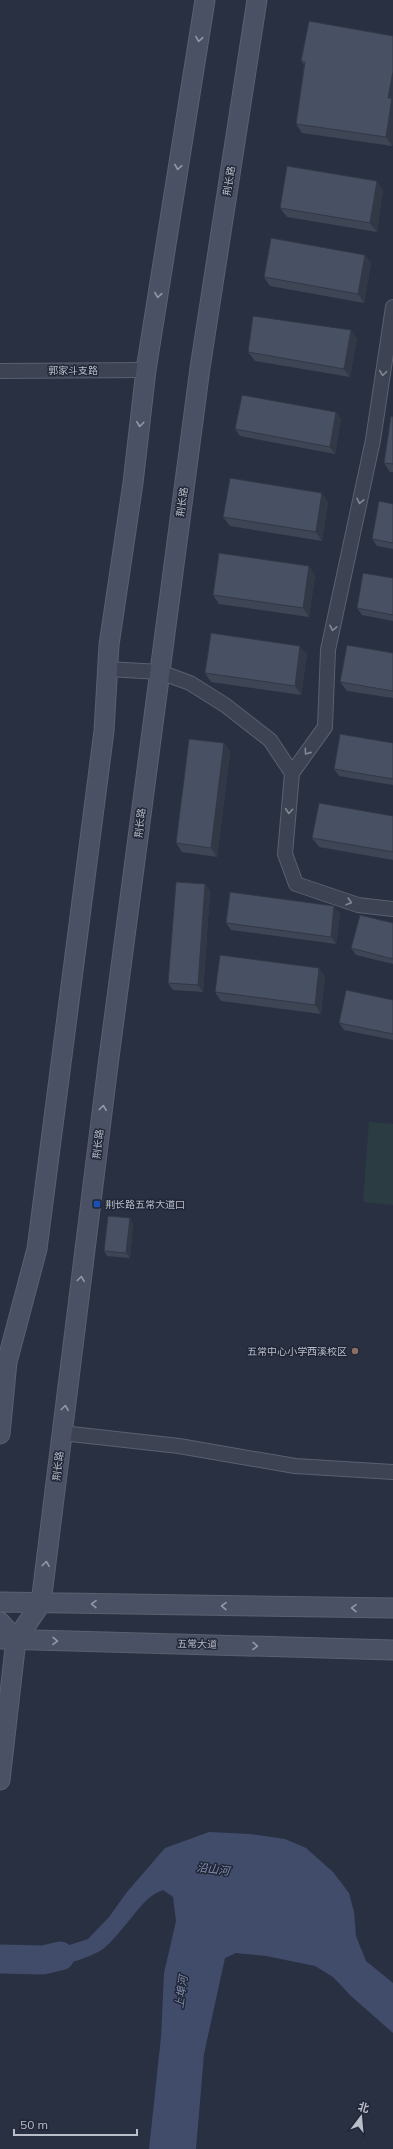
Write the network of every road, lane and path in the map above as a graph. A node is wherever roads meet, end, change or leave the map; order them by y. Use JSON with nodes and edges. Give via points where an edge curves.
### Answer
{"nodes":[{"id":1,"x":205,"y":0,"type":"edge"},
{"id":2,"x":257,"y":0,"type":"edge"},
{"id":3,"x":393,"y":307,"type":"edge"},
{"id":4,"x":146,"y":370,"type":"junction"},
{"id":5,"x":0,"y":371,"type":"edge"},
{"id":6,"x":108,"y":669,"type":"junction"},
{"id":7,"x":160,"y":672,"type":"junction"},
{"id":8,"x":292,"y":773,"type":"junction"},
{"id":9,"x":393,"y":909,"type":"edge"},
{"id":10,"x":62,"y":1432,"type":"junction"},
{"id":11,"x":0,"y":1434,"type":"edge"},
{"id":12,"x":393,"y":1472,"type":"edge"},
{"id":13,"x":0,"y":1602,"type":"edge"},
{"id":14,"x":41,"y":1603,"type":"junction"},
{"id":15,"x":393,"y":1608,"type":"edge"},
{"id":16,"x":0,"y":1622,"type":"edge"},
{"id":17,"x":8,"y":1640,"type":"edge"},
{"id":18,"x":393,"y":1650,"type":"edge"},
{"id":19,"x":0,"y":1780,"type":"edge"}],
"edges":[{"from":1,"to":4,"type":"main road","one_way":true},
{"from":2,"to":7,"type":"main road","name":"荆长路","via":[[200,368]]},
{"from":3,"to":8,"type":"street","one_way":true,"via":[[373,440],[328,650],[325,727]]},
{"from":4,"to":5,"type":"street","name":"郭家斗支路"},
{"from":4,"to":6,"type":"main road","one_way":true,"via":[[133,483],[109,645]]},
{"from":6,"to":7,"type":"street"},
{"from":6,"to":11,"type":"main road","via":[[104,731],[37,1249],[7,1362]]},
{"from":7,"to":8,"type":"street","via":[[190,683],[225,705],[270,740]]},
{"from":10,"to":7,"type":"main road","name":"荆长路","one_way":true},
{"from":8,"to":9,"type":"street","one_way":true,"via":[[285,854],[296,884],[358,905]]},
{"from":10,"to":12,"type":"street","via":[[178,1446],[295,1466]]},
{"from":14,"to":10,"type":"main road","name":"荆长路","one_way":true},
{"from":13,"to":14,"type":"main road"},
{"from":15,"to":14,"type":"main road","one_way":true},
{"from":14,"to":17,"type":"main road","name":"荆长路"},
{"from":16,"to":17,"type":"main road"},
{"from":17,"to":18,"type":"main road","name":"五常大道","one_way":true},
{"from":17,"to":19,"type":"main road","name":"荆长路"}]}
